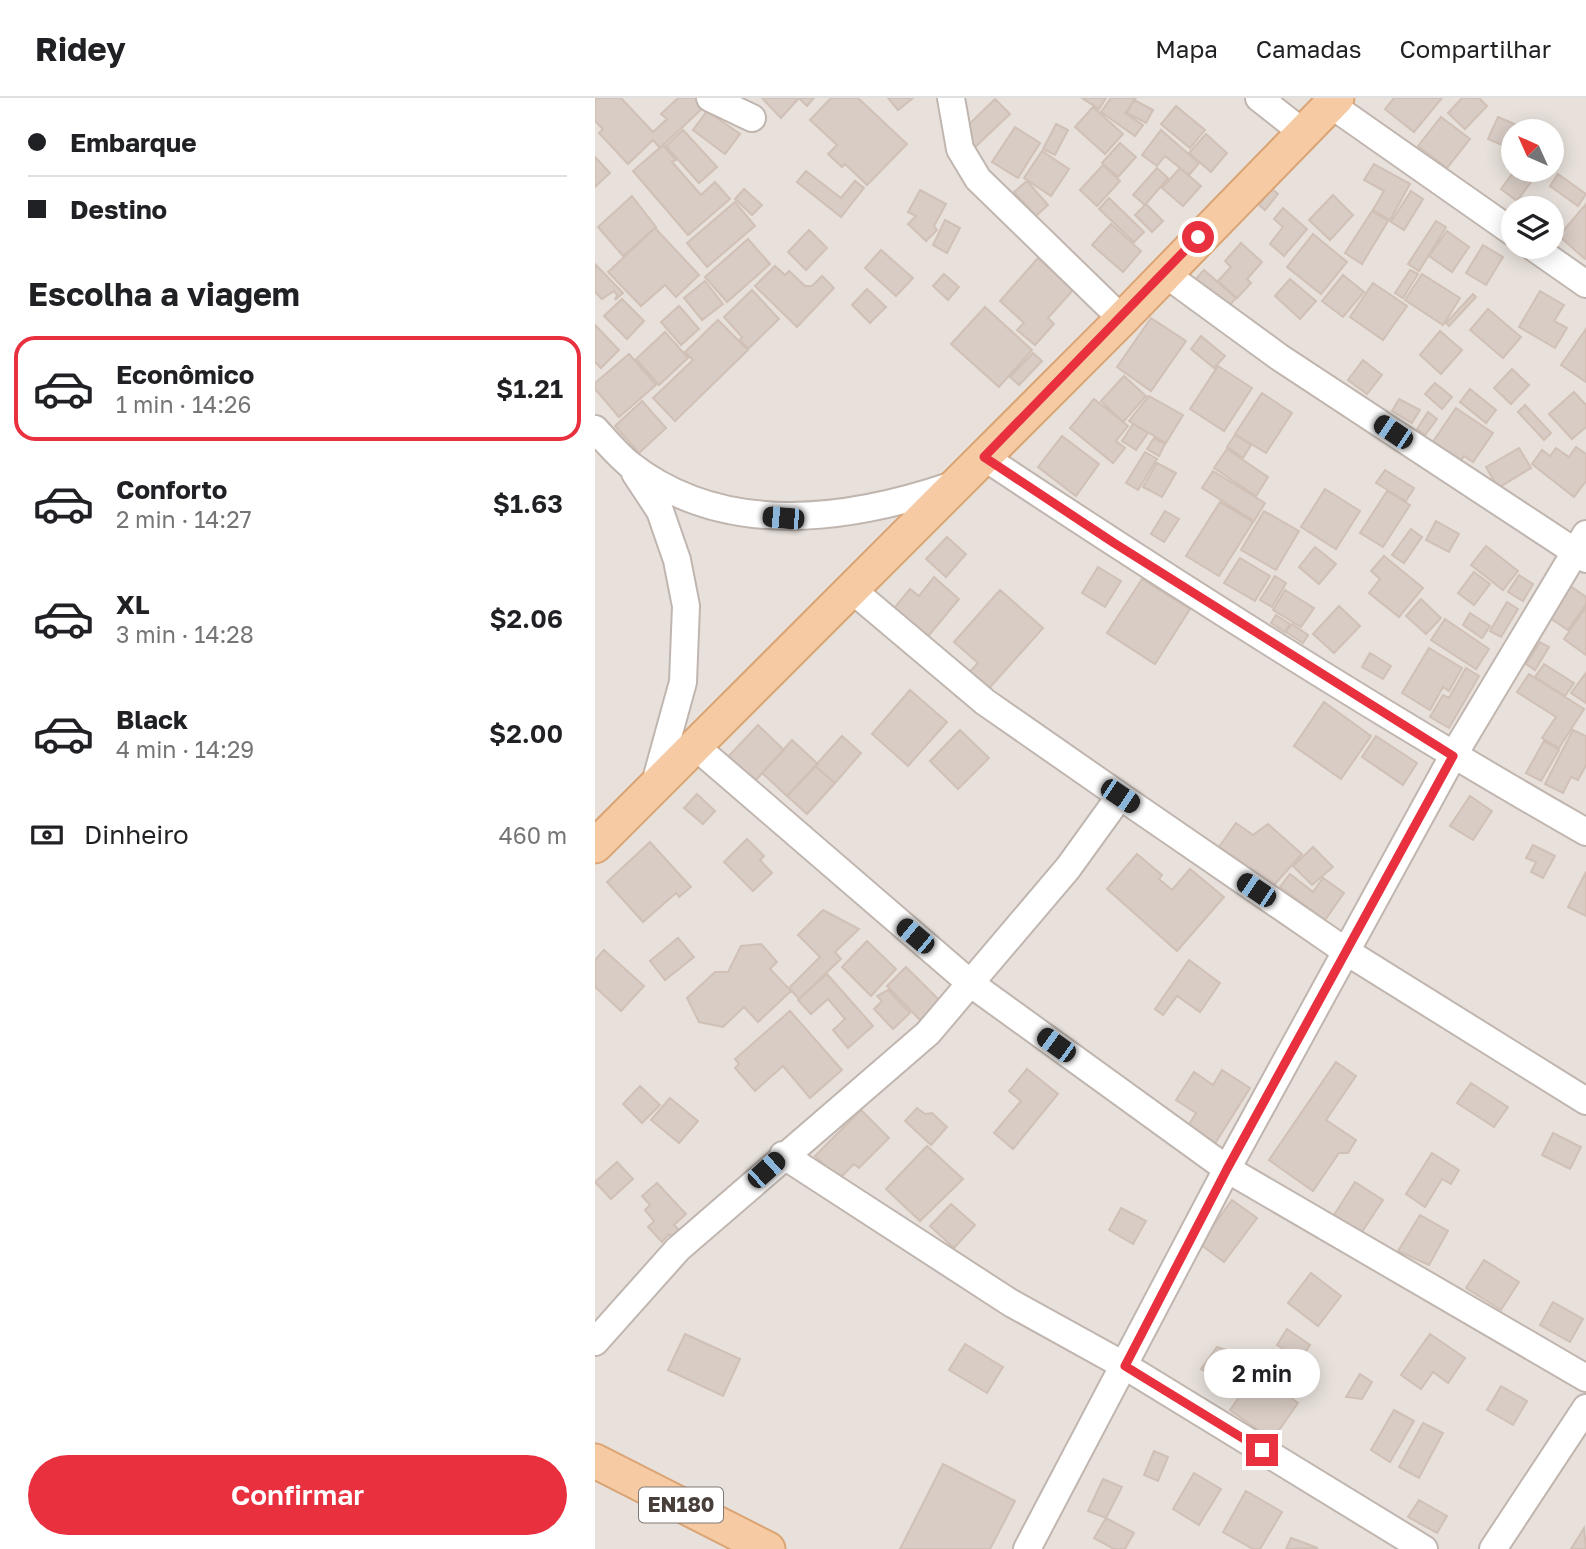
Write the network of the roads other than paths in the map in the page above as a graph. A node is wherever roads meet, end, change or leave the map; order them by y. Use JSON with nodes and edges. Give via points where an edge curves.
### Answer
{"nodes":[{"id":1,"x":710,"y":98,"type":"edge"},
{"id":2,"x":951,"y":98,"type":"edge"},
{"id":3,"x":1259,"y":98,"type":"edge"},
{"id":4,"x":1333,"y":101,"type":"edge"},
{"id":5,"x":752,"y":118,"type":"dead end"},
{"id":6,"x":1301,"y":131,"type":"junction"},
{"id":7,"x":1501,"y":224,"type":"edge"},
{"id":8,"x":1550,"y":259,"type":"edge"},
{"id":9,"x":1164,"y":272,"type":"junction"},
{"id":10,"x":1586,"y":284,"type":"edge"},
{"id":11,"x":1122,"y":318,"type":"junction"},
{"id":12,"x":595,"y":429,"type":"edge"},
{"id":13,"x":984,"y":457,"type":"junction"},
{"id":14,"x":629,"y":463,"type":"junction"},
{"id":15,"x":953,"y":485,"type":"junction"},
{"id":16,"x":1583,"y":548,"type":"edge"},
{"id":17,"x":851,"y":589,"type":"junction"},
{"id":18,"x":695,"y":746,"type":"junction"},
{"id":19,"x":1453,"y":756,"type":"junction"},
{"id":20,"x":653,"y":788,"type":"junction"},
{"id":21,"x":1120,"y":796,"type":"junction"},
{"id":22,"x":1586,"y":832,"type":"edge"},
{"id":23,"x":595,"y":846,"type":"edge"},
{"id":24,"x":1347,"y":952,"type":"junction"},
{"id":25,"x":970,"y":982,"type":"junction"},
{"id":26,"x":1586,"y":1101,"type":"edge"},
{"id":27,"x":783,"y":1155,"type":"junction"},
{"id":28,"x":1227,"y":1169,"type":"junction"},
{"id":29,"x":595,"y":1342,"type":"edge"},
{"id":30,"x":1125,"y":1366,"type":"junction"},
{"id":31,"x":1586,"y":1378,"type":"edge"},
{"id":32,"x":1586,"y":1408,"type":"edge"},
{"id":33,"x":595,"y":1461,"type":"edge"},
{"id":34,"x":768,"y":1549,"type":"edge"},
{"id":35,"x":1027,"y":1549,"type":"edge"},
{"id":36,"x":1424,"y":1549,"type":"edge"},
{"id":37,"x":1493,"y":1549,"type":"edge"}],
"edges":[{"from":1,"to":5,"type":"street"},
{"from":2,"to":11,"type":"street","via":[[960,149],[978,179]]},
{"from":3,"to":6,"type":"street"},
{"from":4,"to":6,"type":"main road"},
{"from":4,"to":7,"type":"street"},
{"from":6,"to":9,"type":"main road"},
{"from":8,"to":10,"type":"street"},
{"from":9,"to":11,"type":"main road"},
{"from":9,"to":16,"type":"street","via":[[1279,357]]},
{"from":11,"to":13,"type":"main road"},
{"from":12,"to":14,"type":"street"},
{"from":13,"to":15,"type":"main road"},
{"from":13,"to":19,"type":"street"},
{"from":14,"to":15,"type":"street","via":[[696,500],[745,514],[783,518],[875,506]]},
{"from":14,"to":20,"type":"street","via":[[660,510],[686,606],[683,682]]},
{"from":15,"to":17,"type":"main road"},
{"from":16,"to":19,"type":"street","via":[[1531,622]]},
{"from":17,"to":18,"type":"main road"},
{"from":17,"to":21,"type":"street","via":[[985,702]]},
{"from":18,"to":20,"type":"main road"},
{"from":18,"to":25,"type":"street"},
{"from":19,"to":22,"type":"street"},
{"from":19,"to":24,"type":"street"},
{"from":20,"to":23,"type":"main road"},
{"from":21,"to":24,"type":"street"},
{"from":21,"to":25,"type":"street","via":[[1068,868]]},
{"from":24,"to":26,"type":"street"},
{"from":24,"to":28,"type":"street"},
{"from":25,"to":27,"type":"street","via":[[928,1032]]},
{"from":25,"to":28,"type":"street"},
{"from":27,"to":29,"type":"street","via":[[678,1249]]},
{"from":27,"to":30,"type":"street","via":[[1011,1303]]},
{"from":28,"to":30,"type":"street"},
{"from":28,"to":31,"type":"street"},
{"from":30,"to":35,"type":"street"},
{"from":30,"to":36,"type":"street"},
{"from":32,"to":37,"type":"street"},
{"from":33,"to":34,"type":"main road","number":"EN180"}]}
